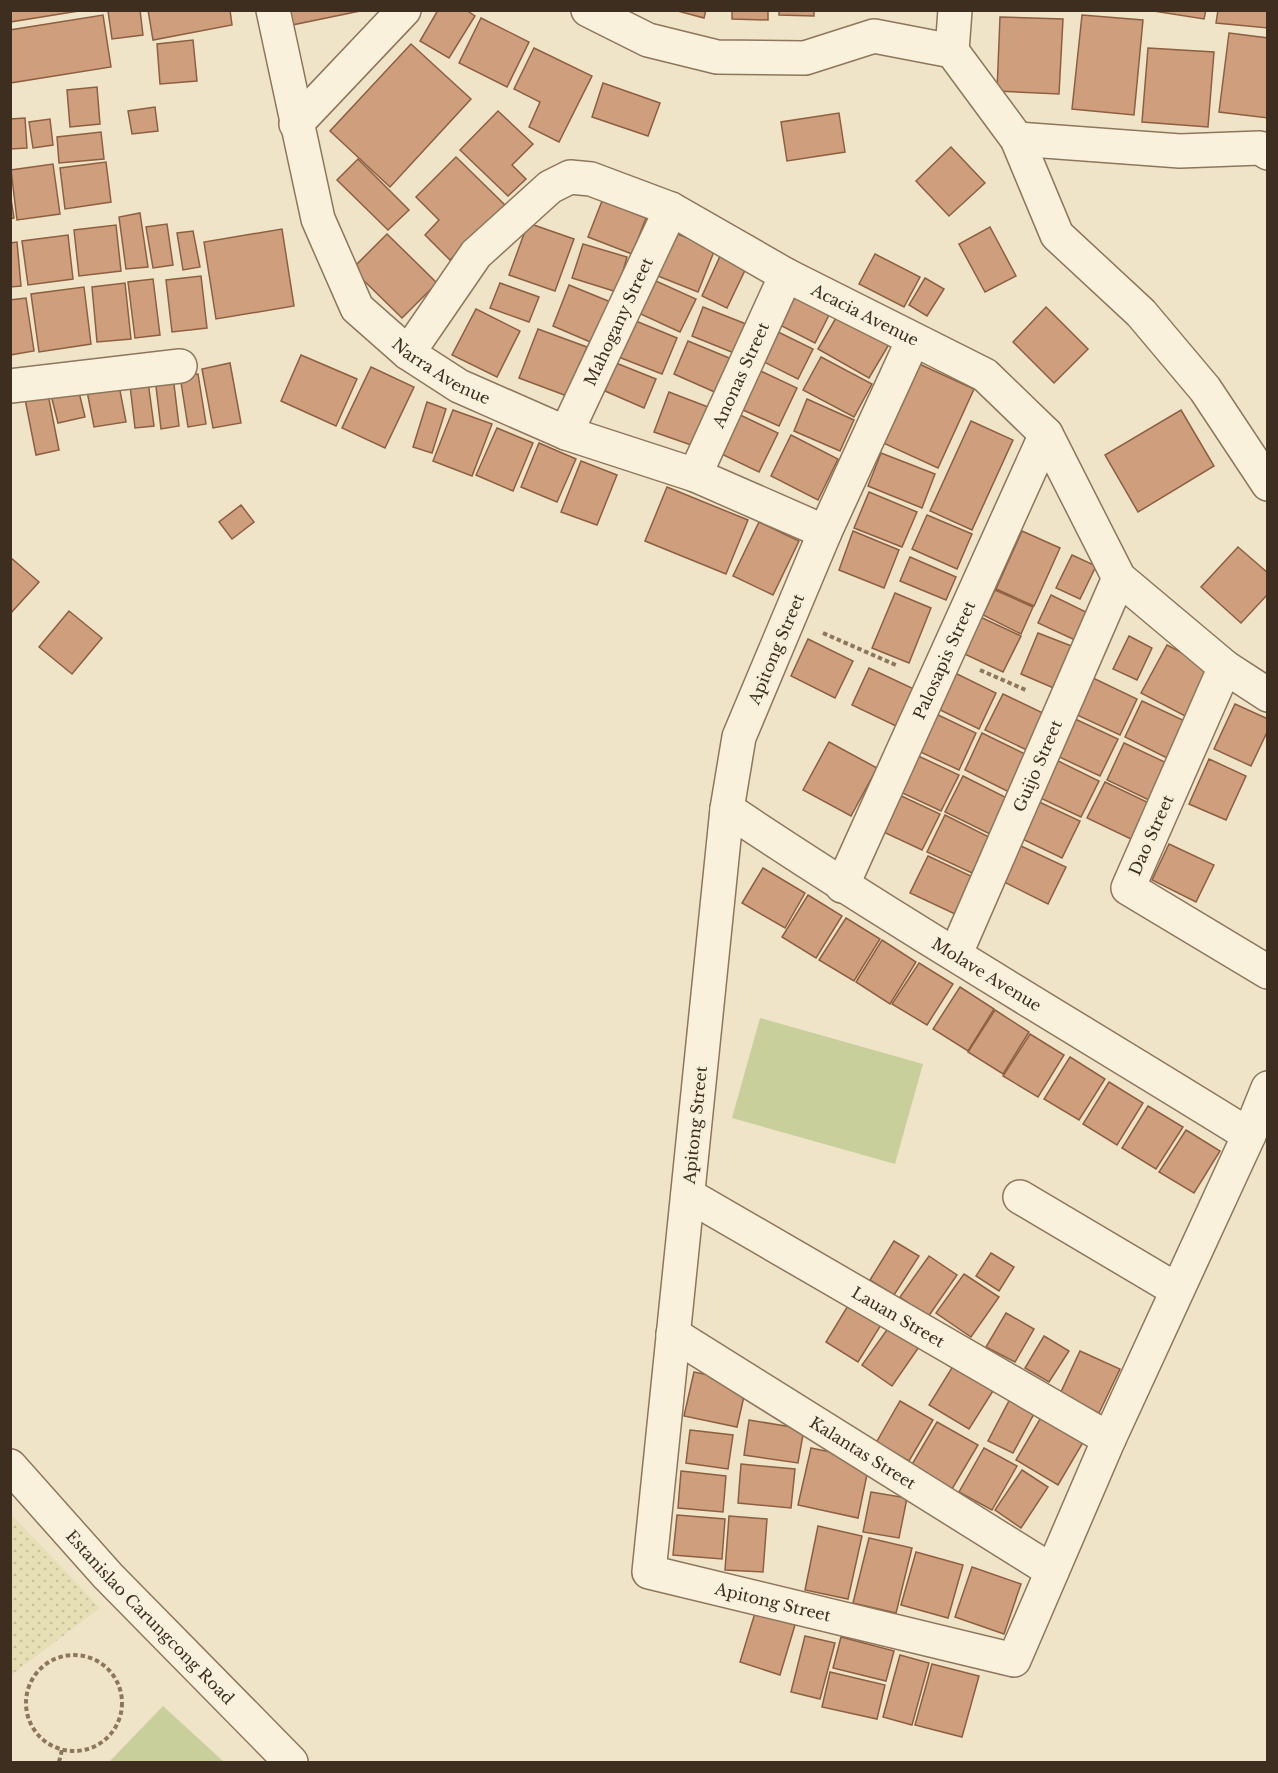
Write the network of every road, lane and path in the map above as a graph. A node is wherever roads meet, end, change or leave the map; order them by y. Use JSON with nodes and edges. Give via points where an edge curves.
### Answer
{"nodes":[{"id":1,"x":273,"y":10,"type":"edge"},
{"id":2,"x":404,"y":10,"type":"edge"},
{"id":3,"x":588,"y":10,"type":"edge"},
{"id":4,"x":955,"y":10,"type":"edge"},
{"id":5,"x":952,"y":51,"type":"junction"},
{"id":6,"x":296,"y":124,"type":"junction"},
{"id":7,"x":1017,"y":139,"type":"junction"},
{"id":8,"x":1268,"y":153,"type":"edge"},
{"id":9,"x":671,"y":209,"type":"junction"},
{"id":10,"x":786,"y":275,"type":"junction"},
{"id":11,"x":913,"y":340,"type":"junction"},
{"id":12,"x":408,"y":353,"type":"junction"},
{"id":13,"x":180,"y":366,"type":"dead end"},
{"id":14,"x":10,"y":387,"type":"edge"},
{"id":15,"x":566,"y":434,"type":"junction"},
{"id":16,"x":1046,"y":434,"type":"junction"},
{"id":17,"x":695,"y":474,"type":"junction"},
{"id":18,"x":1268,"y":484,"type":"edge"},
{"id":19,"x":825,"y":532,"type":"junction"},
{"id":20,"x":1119,"y":578,"type":"junction"},
{"id":21,"x":789,"y":618,"type":"junction"},
{"id":22,"x":1225,"y":667,"type":"junction"},
{"id":23,"x":940,"y":668,"type":"junction"},
{"id":24,"x":1268,"y":695,"type":"edge"},
{"id":25,"x":1063,"y":707,"type":"junction"},
{"id":26,"x":727,"y":809,"type":"junction"},
{"id":27,"x":842,"y":886,"type":"junction"},
{"id":28,"x":956,"y":953,"type":"junction"},
{"id":29,"x":1268,"y":972,"type":"edge"},
{"id":30,"x":1268,"y":1088,"type":"edge"},
{"id":31,"x":1249,"y":1135,"type":"junction"},
{"id":32,"x":688,"y":1195,"type":"junction"},
{"id":33,"x":1020,"y":1197,"type":"dead end"},
{"id":34,"x":1177,"y":1290,"type":"junction"},
{"id":35,"x":673,"y":1334,"type":"junction"},
{"id":36,"x":1108,"y":1439,"type":"junction"},
{"id":37,"x":10,"y":1466,"type":"edge"},
{"id":38,"x":1052,"y":1571,"type":"junction"},
{"id":39,"x":62,"y":1750,"type":"junction"},
{"id":40,"x":58,"y":1762,"type":"edge"},
{"id":41,"x":291,"y":1762,"type":"edge"}],
"edges":[{"from":1,"to":6,"type":"street","name":"Narra Avenue"},
{"from":2,"to":6,"type":"street"},
{"from":3,"to":5,"type":"street","via":[[648,40],[717,57],[804,58],[874,36]]},
{"from":4,"to":5,"type":"street"},
{"from":5,"to":7,"type":"street"},
{"from":6,"to":12,"type":"street","name":"Narra Avenue","via":[[318,219],[357,308]]},
{"from":7,"to":8,"type":"street","via":[[1180,151],[1260,148]]},
{"from":7,"to":18,"type":"street","via":[[1057,235],[1141,313],[1169,346],[1204,388]]},
{"from":9,"to":10,"type":"street","name":"Acacia Avenue"},
{"from":9,"to":12,"type":"street","name":"Acacia Avenue","via":[[591,179],[570,177],[550,187],[476,254]]},
{"from":9,"to":15,"type":"street","name":"Mahogany Street"},
{"from":10,"to":11,"type":"street","name":"Acacia Avenue"},
{"from":10,"to":17,"type":"street","name":"Anonas Street"},
{"from":11,"to":16,"type":"street","name":"Acacia Avenue","via":[[985,375]]},
{"from":11,"to":19,"type":"street","name":"Apitong Street"},
{"from":12,"to":15,"type":"street","name":"Narra Avenue","via":[[459,386]]},
{"from":13,"to":14,"type":"street"},
{"from":15,"to":17,"type":"street","name":"Narra Avenue"},
{"from":16,"to":20,"type":"street","name":"Acacia Avenue"},
{"from":16,"to":23,"type":"street","name":"Palosapis Street"},
{"from":17,"to":19,"type":"street","name":"Narra Avenue"},
{"from":19,"to":21,"type":"street","name":"Apitong Street"},
{"from":20,"to":22,"type":"street","name":"Acacia Avenue"},
{"from":20,"to":25,"type":"street","name":"Guijo Street"},
{"from":21,"to":23,"type":"path"},
{"from":21,"to":26,"type":"street","name":"Apitong Street","via":[[739,737]]},
{"from":22,"to":24,"type":"street","name":"Acacia Avenue"},
{"from":22,"to":29,"type":"street","name":"Dao Street","via":[[1128,888]]},
{"from":23,"to":25,"type":"path"},
{"from":23,"to":27,"type":"street","name":"Palosapis Street"},
{"from":25,"to":28,"type":"street","name":"Guijo Street"},
{"from":26,"to":27,"type":"street","name":"Molave Avenue"},
{"from":26,"to":32,"type":"street","name":"Apitong Street"},
{"from":27,"to":28,"type":"street","name":"Molave Avenue"},
{"from":28,"to":31,"type":"street","name":"Molave Avenue"},
{"from":30,"to":31,"type":"street"},
{"from":31,"to":34,"type":"street"},
{"from":32,"to":35,"type":"street","name":"Apitong Street"},
{"from":32,"to":36,"type":"street","name":"Lauan Street"},
{"from":33,"to":34,"type":"street"},
{"from":34,"to":36,"type":"street"},
{"from":35,"to":38,"type":"street","name":"Kalantas Street"},
{"from":35,"to":38,"type":"street","name":"Apitong Street","via":[[650,1572],[1014,1660]]},
{"from":36,"to":38,"type":"street"},
{"from":37,"to":41,"type":"street","name":"Estanislao Carungcong Road","via":[[108,1576]]},
{"from":39,"to":39,"type":"path","via":[[92,1748],[116,1727],[121,1712],[122,1696],[117,1681],[107,1668],[92,1659],[74,1655],[56,1659],[41,1668],[30,1683],[28,1719],[37,1734]]},
{"from":39,"to":40,"type":"path"}]}
